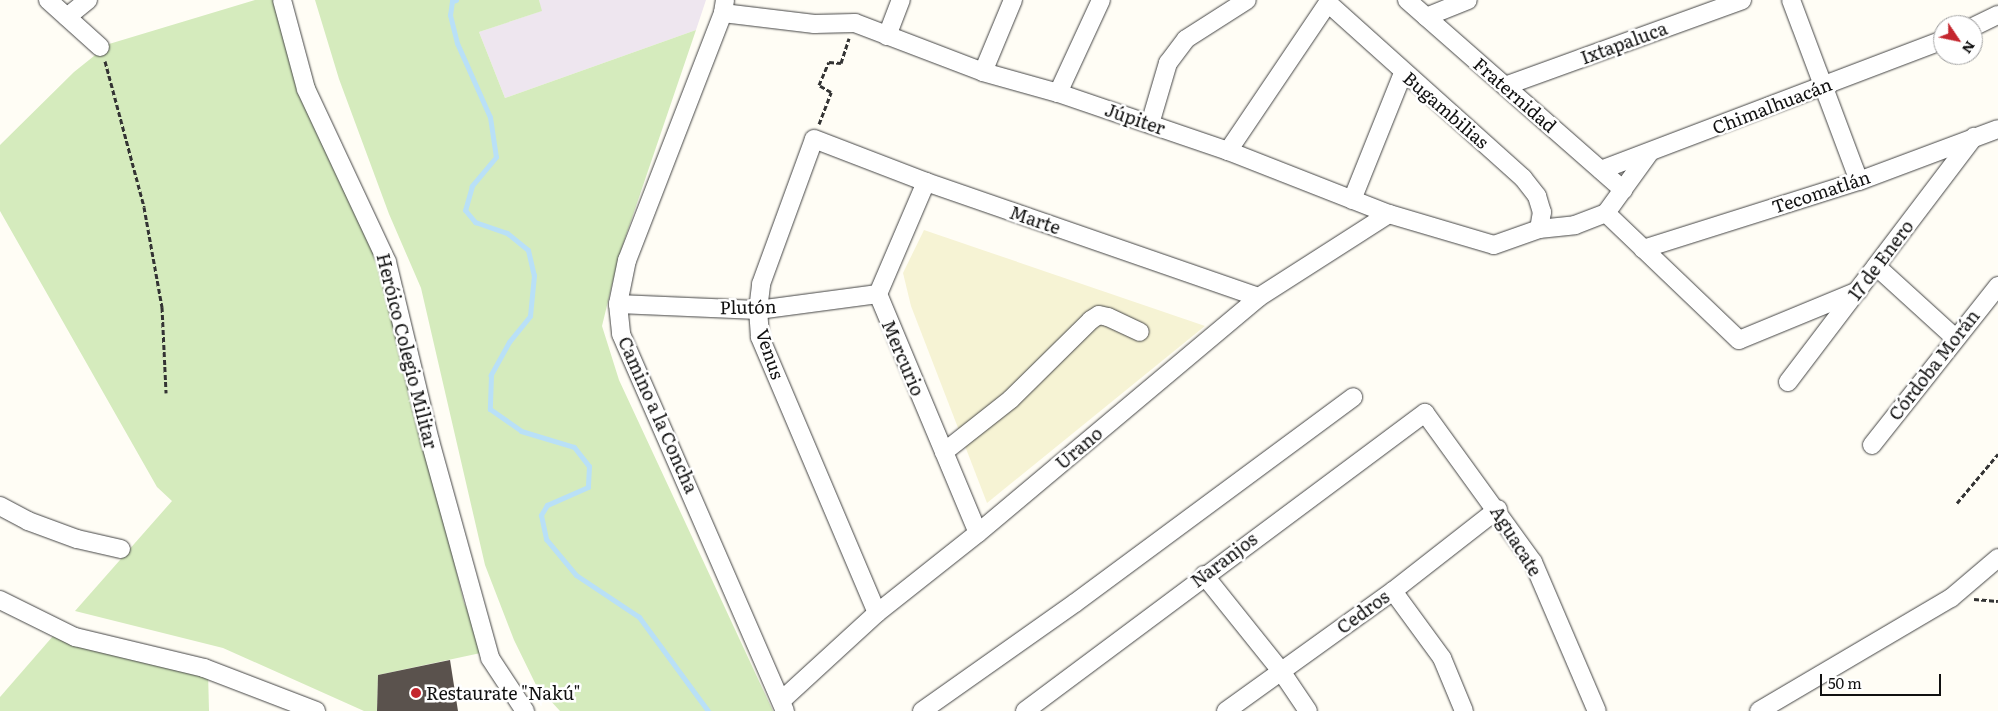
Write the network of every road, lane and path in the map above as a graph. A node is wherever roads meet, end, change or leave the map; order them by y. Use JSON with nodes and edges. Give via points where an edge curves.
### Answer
{"nodes":[{"id":1,"x":48,"y":0,"type":"edge"},
{"id":2,"x":88,"y":0,"type":"edge"},
{"id":3,"x":282,"y":0,"type":"edge"},
{"id":4,"x":901,"y":0,"type":"edge"},
{"id":5,"x":1013,"y":0,"type":"edge"},
{"id":6,"x":1101,"y":0,"type":"edge"},
{"id":7,"x":1247,"y":0,"type":"edge"},
{"id":8,"x":1407,"y":0,"type":"edge"},
{"id":9,"x":1468,"y":0,"type":"edge"},
{"id":10,"x":1742,"y":0,"type":"edge"},
{"id":11,"x":1791,"y":0,"type":"edge"},
{"id":12,"x":724,"y":6,"type":"edge"},
{"id":13,"x":1998,"y":15,"type":"edge"},
{"id":14,"x":1426,"y":16,"type":"junction"},
{"id":15,"x":67,"y":18,"type":"junction"},
{"id":16,"x":1983,"y":22,"type":"edge"},
{"id":17,"x":854,"y":23,"type":"junction"},
{"id":18,"x":887,"y":36,"type":"junction"},
{"id":19,"x":1933,"y":44,"type":"edge"},
{"id":20,"x":100,"y":46,"type":"joint"},
{"id":21,"x":983,"y":72,"type":"junction"},
{"id":22,"x":1403,"y":73,"type":"junction"},
{"id":23,"x":1505,"y":86,"type":"junction"},
{"id":24,"x":1823,"y":86,"type":"junction"},
{"id":25,"x":1058,"y":93,"type":"junction"},
{"id":26,"x":1150,"y":124,"type":"junction"},
{"id":27,"x":1998,"y":129,"type":"edge"},
{"id":28,"x":1975,"y":137,"type":"junction"},
{"id":29,"x":814,"y":139,"type":"junction"},
{"id":30,"x":1228,"y":151,"type":"junction"},
{"id":31,"x":1650,"y":152,"type":"junction"},
{"id":32,"x":1601,"y":170,"type":"junction"},
{"id":33,"x":1859,"y":181,"type":"junction"},
{"id":34,"x":926,"y":182,"type":"junction"},
{"id":35,"x":1624,"y":190,"type":"junction"},
{"id":36,"x":1352,"y":200,"type":"junction"},
{"id":37,"x":1606,"y":212,"type":"junction"},
{"id":38,"x":1389,"y":214,"type":"junction"},
{"id":39,"x":1539,"y":229,"type":"junction"},
{"id":40,"x":1642,"y":249,"type":"junction"},
{"id":41,"x":1876,"y":266,"type":"junction"},
{"id":42,"x":1998,"y":286,"type":"edge"},
{"id":43,"x":1858,"y":291,"type":"junction"},
{"id":44,"x":878,"y":294,"type":"junction"},
{"id":45,"x":1259,"y":297,"type":"junction"},
{"id":46,"x":618,"y":304,"type":"junction"},
{"id":47,"x":758,"y":310,"type":"junction"},
{"id":48,"x":1140,"y":332,"type":"dead end"},
{"id":49,"x":1955,"y":338,"type":"junction"},
{"id":50,"x":1788,"y":382,"type":"dead end"},
{"id":51,"x":166,"y":393,"type":"dead end"},
{"id":52,"x":1353,"y":397,"type":"dead end"},
{"id":53,"x":1425,"y":413,"type":"joint"},
{"id":54,"x":1872,"y":445,"type":"dead end"},
{"id":55,"x":944,"y":452,"type":"junction"},
{"id":56,"x":1998,"y":454,"type":"edge"},
{"id":57,"x":1957,"y":503,"type":"dead end"},
{"id":58,"x":0,"y":506,"type":"edge"},
{"id":59,"x":1498,"y":510,"type":"junction"},
{"id":60,"x":978,"y":533,"type":"junction"},
{"id":61,"x":121,"y":549,"type":"dead end"},
{"id":62,"x":1998,"y":558,"type":"edge"},
{"id":63,"x":1204,"y":575,"type":"junction"},
{"id":64,"x":1393,"y":591,"type":"junction"},
{"id":65,"x":0,"y":600,"type":"edge"},
{"id":66,"x":877,"y":613,"type":"junction"},
{"id":67,"x":1281,"y":671,"type":"junction"},
{"id":68,"x":783,"y":706,"type":"edge"},
{"id":69,"x":520,"y":709,"type":"edge"},
{"id":70,"x":316,"y":711,"type":"edge"},
{"id":71,"x":922,"y":711,"type":"edge"},
{"id":72,"x":1025,"y":711,"type":"edge"},
{"id":73,"x":1226,"y":711,"type":"edge"},
{"id":74,"x":1308,"y":711,"type":"edge"},
{"id":75,"x":1464,"y":711,"type":"edge"},
{"id":76,"x":1597,"y":711,"type":"edge"},
{"id":77,"x":1759,"y":711,"type":"edge"}],
"edges":[{"from":1,"to":15,"type":"street"},
{"from":2,"to":15,"type":"street"},
{"from":3,"to":69,"type":"street","name":"Heróico Colegio Militar","via":[[306,89],[387,262],[430,442],[490,658]]},
{"from":4,"to":18,"type":"street"},
{"from":5,"to":21,"type":"street"},
{"from":6,"to":25,"type":"street"},
{"from":7,"to":26,"type":"street","via":[[1186,39],[1168,63]]},
{"from":8,"to":14,"type":"street","name":"Fraternidad"},
{"from":9,"to":14,"type":"street"},
{"from":10,"to":23,"type":"street","name":"Ixtapaluca"},
{"from":11,"to":24,"type":"street"},
{"from":12,"to":17,"type":"street","name":"Júpiter","via":[[814,24]]},
{"from":12,"to":46,"type":"street","name":"Camino a la Concha","via":[[627,260]]},
{"from":13,"to":16,"type":"street"},
{"from":14,"to":23,"type":"street","name":"Fraternidad"},
{"from":15,"to":20,"type":"street"},
{"from":17,"to":18,"type":"street","name":"Júpiter"},
{"from":17,"to":29,"type":"path","via":[[841,63],[829,62],[819,85],[831,92]]},
{"from":18,"to":21,"type":"street","name":"Júpiter"},
{"from":19,"to":24,"type":"street","name":"Chimalhuacán"},
{"from":20,"to":51,"type":"path","via":[[144,207],[162,307]]},
{"from":21,"to":25,"type":"street","name":"Júpiter"},
{"from":22,"to":30,"type":"street","name":"Bugambilias","via":[[1328,3]]},
{"from":22,"to":36,"type":"street"},
{"from":22,"to":39,"type":"street","name":"Bugambilias","via":[[1524,178],[1537,196],[1542,212]]},
{"from":23,"to":32,"type":"street","name":"Fraternidad"},
{"from":24,"to":31,"type":"street","name":"Chimalhuacán"},
{"from":24,"to":33,"type":"street"},
{"from":25,"to":26,"type":"street","name":"Júpiter"},
{"from":26,"to":30,"type":"street","name":"Júpiter"},
{"from":27,"to":28,"type":"street","name":"Tecomatlán"},
{"from":28,"to":33,"type":"street","name":"Tecomatlán"},
{"from":28,"to":41,"type":"street","name":"17 de Enero"},
{"from":29,"to":34,"type":"street","name":"Marte"},
{"from":29,"to":47,"type":"street","name":"Venus","via":[[761,284]]},
{"from":30,"to":36,"type":"street","name":"Júpiter"},
{"from":31,"to":32,"type":"street","name":"Chimalhuacán"},
{"from":31,"to":35,"type":"street"},
{"from":32,"to":35,"type":"street","name":"Fraternidad"},
{"from":33,"to":40,"type":"street","name":"Tecomatlán"},
{"from":34,"to":44,"type":"street"},
{"from":34,"to":45,"type":"street","name":"Marte"},
{"from":35,"to":37,"type":"street"},
{"from":36,"to":38,"type":"street","name":"Júpiter"},
{"from":37,"to":39,"type":"street","name":"Júpiter","via":[[1575,225]]},
{"from":37,"to":40,"type":"street"},
{"from":38,"to":39,"type":"street","name":"Júpiter","via":[[1494,245]]},
{"from":38,"to":45,"type":"street","name":"Urano"},
{"from":40,"to":43,"type":"street","via":[[1739,340]]},
{"from":41,"to":43,"type":"street","name":"17 de Enero"},
{"from":41,"to":49,"type":"street"},
{"from":42,"to":49,"type":"street","name":"Córdoba Morán"},
{"from":43,"to":50,"type":"street","name":"17 de Enero"},
{"from":44,"to":47,"type":"street","name":"Plutón"},
{"from":44,"to":55,"type":"street","name":"Mercurio"},
{"from":45,"to":60,"type":"street","name":"Urano"},
{"from":46,"to":47,"type":"street","name":"Plutón"},
{"from":46,"to":68,"type":"street","name":"Camino a la Concha","via":[[621,334]]},
{"from":47,"to":66,"type":"street","name":"Venus","via":[[760,337]]},
{"from":48,"to":55,"type":"street","via":[[1099,315],[1011,399]]},
{"from":49,"to":54,"type":"street","name":"Córdoba Morán"},
{"from":52,"to":71,"type":"street","via":[[1075,603]]},
{"from":53,"to":59,"type":"street","name":"Aguacate"},
{"from":53,"to":63,"type":"street","name":"Naranjos"},
{"from":55,"to":60,"type":"street","name":"Mercurio"},
{"from":56,"to":57,"type":"path"},
{"from":58,"to":61,"type":"street","via":[[20,518],[69,536]]},
{"from":59,"to":64,"type":"street","name":"Cedros"},
{"from":59,"to":76,"type":"street","name":"Aguacate","via":[[1533,562]]},
{"from":60,"to":66,"type":"street","name":"Urano"},
{"from":62,"to":77,"type":"street","via":[[1951,598]]},
{"from":63,"to":67,"type":"street"},
{"from":63,"to":72,"type":"street","name":"Naranjos"},
{"from":64,"to":67,"type":"street","name":"Cedros"},
{"from":64,"to":75,"type":"street","via":[[1442,658]]},
{"from":65,"to":70,"type":"street","via":[[75,637],[204,668]]},
{"from":66,"to":68,"type":"street","name":"Urano"},
{"from":67,"to":73,"type":"street","name":"Cedros"},
{"from":67,"to":74,"type":"street"}]}
